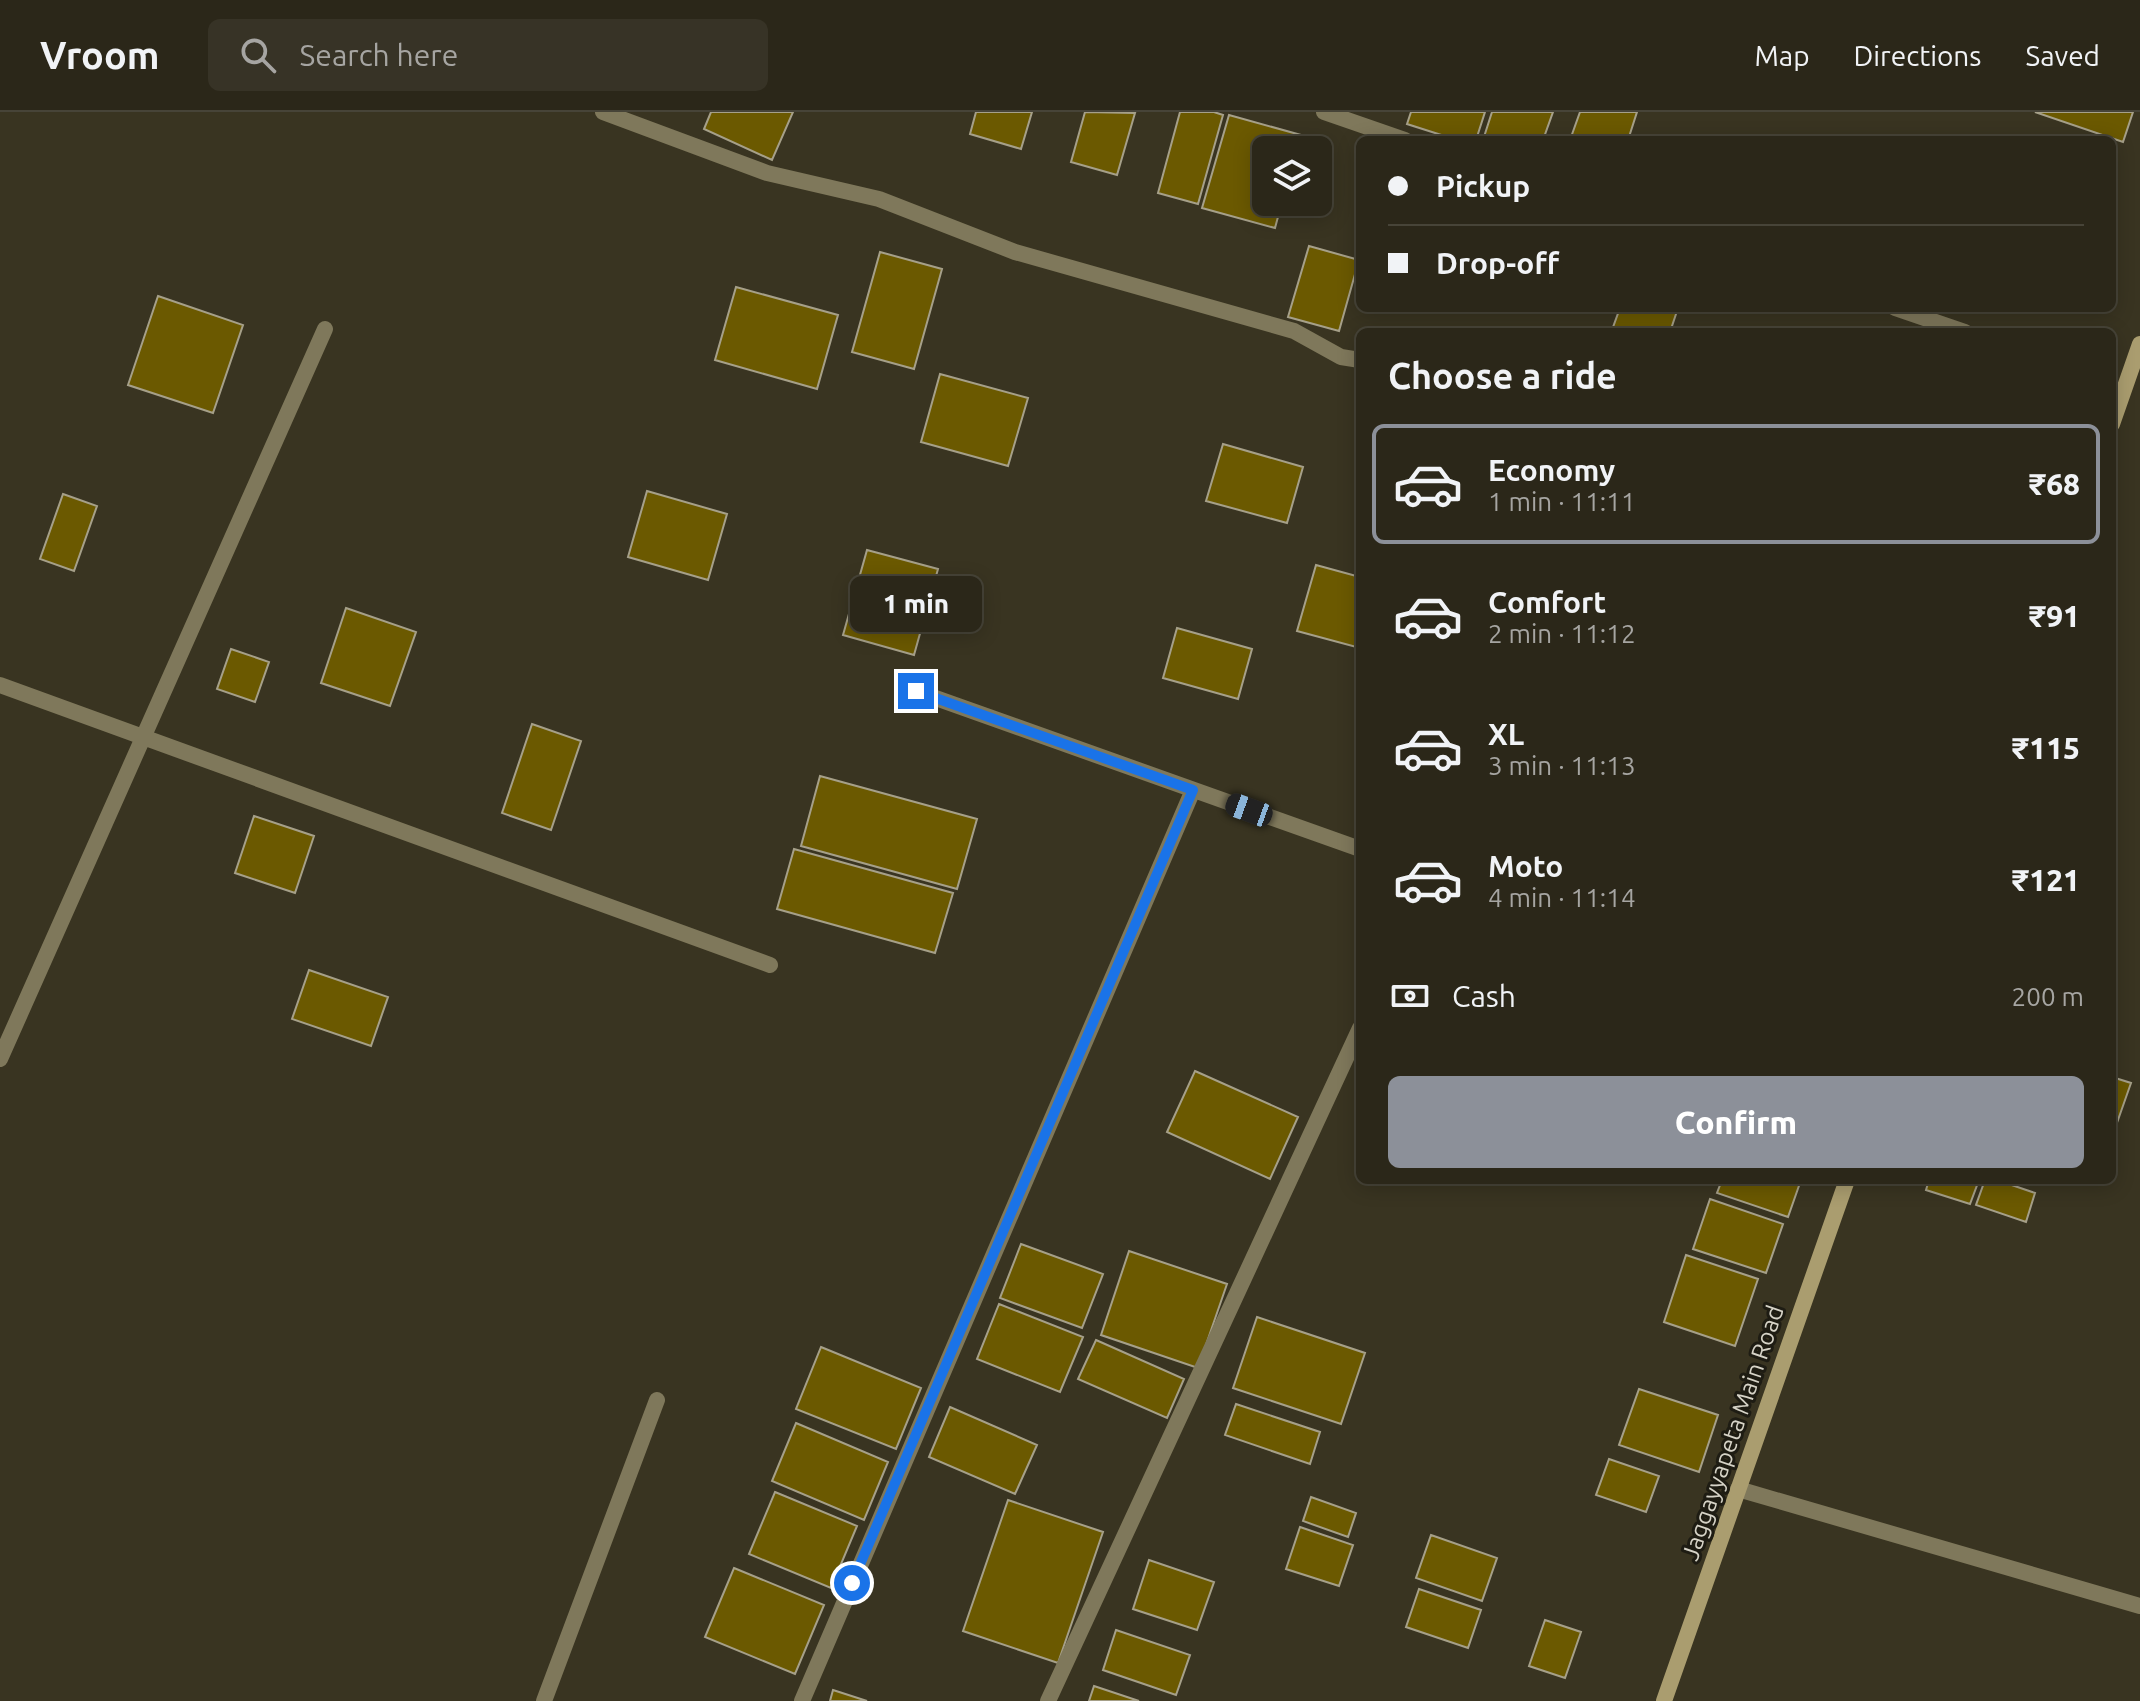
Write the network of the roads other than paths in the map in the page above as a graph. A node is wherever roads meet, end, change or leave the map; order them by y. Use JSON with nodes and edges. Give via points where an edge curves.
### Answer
{"nodes":[{"id":1,"x":603,"y":112,"type":"edge"},
{"id":2,"x":1324,"y":112,"type":"edge"},
{"id":3,"x":1358,"y":118,"type":"edge"},
{"id":4,"x":1396,"y":136,"type":"edge"},
{"id":5,"x":1907,"y":312,"type":"edge"},
{"id":6,"x":1953,"y":328,"type":"edge"},
{"id":7,"x":325,"y":329,"type":"dead end"},
{"id":8,"x":2140,"y":344,"type":"edge"},
{"id":9,"x":1356,"y":359,"type":"edge"},
{"id":10,"x":2118,"y":385,"type":"edge"},
{"id":11,"x":0,"y":685,"type":"edge"},
{"id":12,"x":916,"y":691,"type":"dead end"},
{"id":13,"x":143,"y":737,"type":"junction"},
{"id":14,"x":1193,"y":790,"type":"junction"},
{"id":15,"x":1356,"y":848,"type":"edge"},
{"id":16,"x":770,"y":965,"type":"dead end"},
{"id":17,"x":1356,"y":1037,"type":"edge"},
{"id":18,"x":0,"y":1059,"type":"edge"},
{"id":19,"x":1846,"y":1184,"type":"edge"},
{"id":20,"x":657,"y":1400,"type":"dead end"},
{"id":21,"x":1738,"y":1489,"type":"junction"},
{"id":22,"x":2140,"y":1606,"type":"edge"},
{"id":23,"x":544,"y":1701,"type":"edge"},
{"id":24,"x":802,"y":1701,"type":"edge"},
{"id":25,"x":1048,"y":1701,"type":"edge"},
{"id":26,"x":1664,"y":1701,"type":"edge"}],
"edges":[{"from":1,"to":9,"type":"street","via":[[767,173],[879,199],[1015,252],[1294,331],[1341,357]]},
{"from":2,"to":3,"type":"street"},
{"from":3,"to":4,"type":"street"},
{"from":5,"to":6,"type":"street"},
{"from":7,"to":13,"type":"street"},
{"from":8,"to":10,"type":"main road"},
{"from":11,"to":13,"type":"street"},
{"from":12,"to":14,"type":"street"},
{"from":13,"to":16,"type":"street"},
{"from":13,"to":18,"type":"street"},
{"from":14,"to":15,"type":"street"},
{"from":14,"to":24,"type":"street"},
{"from":17,"to":25,"type":"street"},
{"from":19,"to":21,"type":"main road","name":"Jaggayyapeta Main Road"},
{"from":20,"to":23,"type":"street"},
{"from":21,"to":22,"type":"street"},
{"from":21,"to":26,"type":"main road","name":"Jaggayyapeta Main Road"}]}
